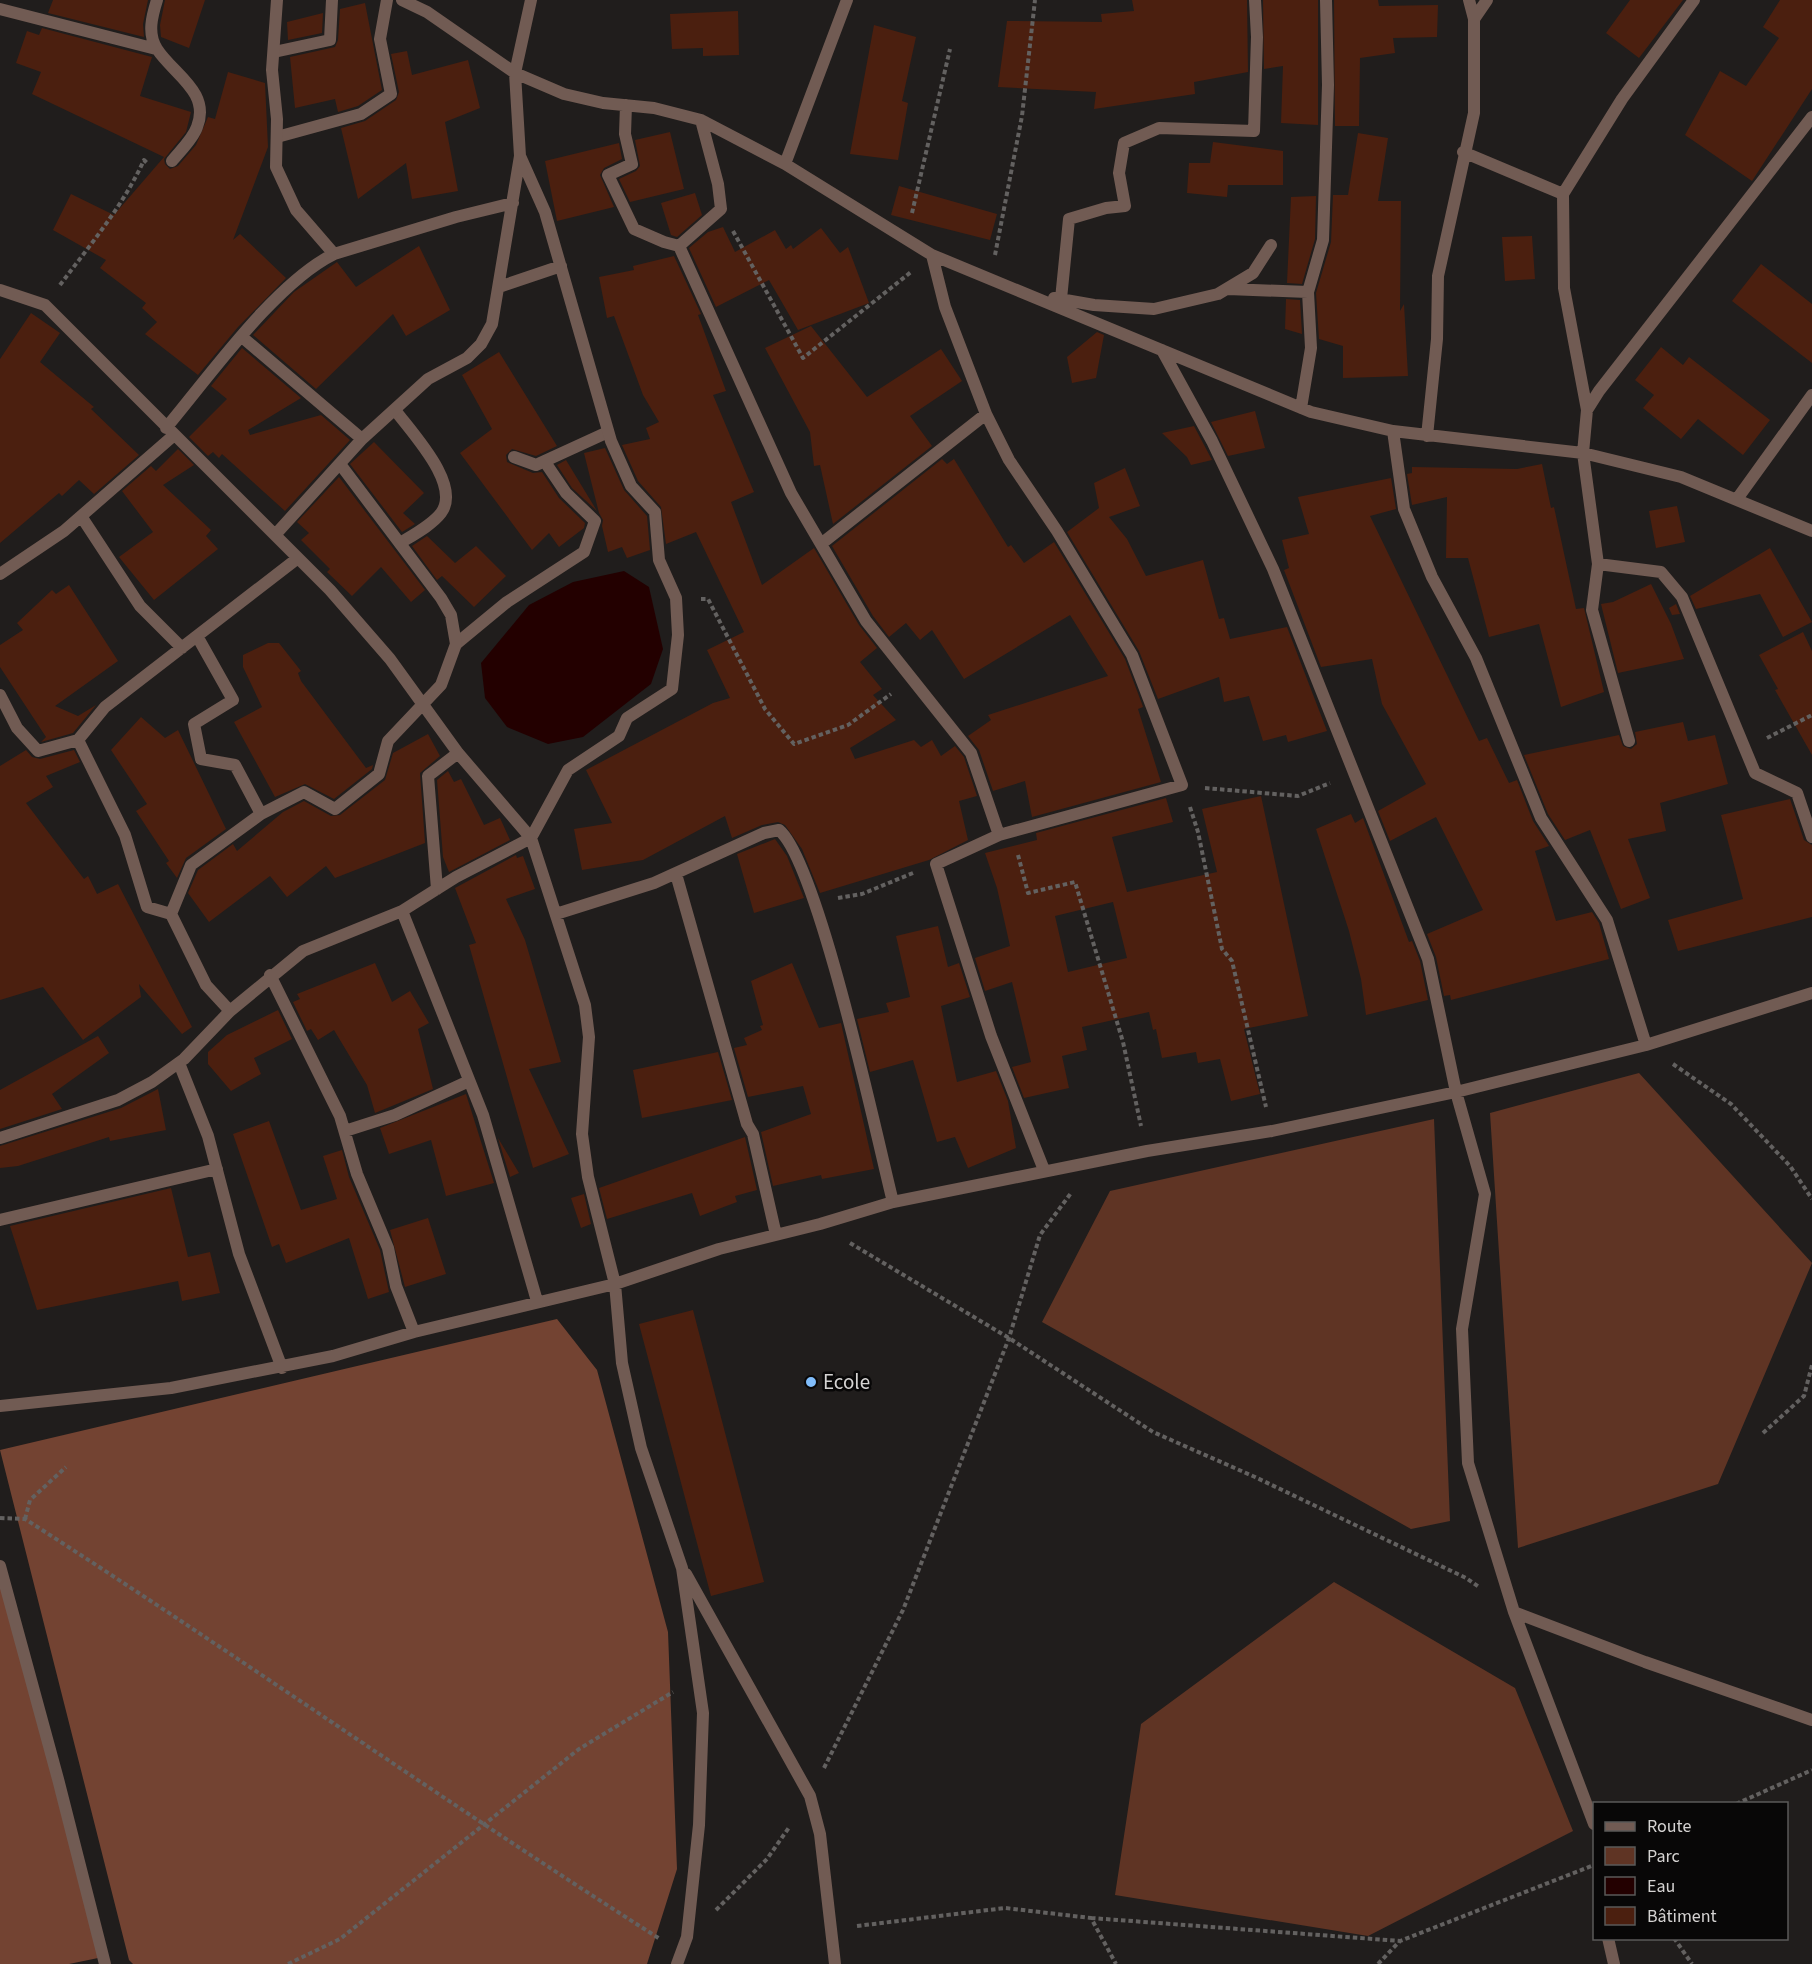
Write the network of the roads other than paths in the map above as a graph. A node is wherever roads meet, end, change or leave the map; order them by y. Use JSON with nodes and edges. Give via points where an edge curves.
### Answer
{"nodes":[{"id":1,"x":157,"y":0,"type":"edge"},
{"id":2,"x":277,"y":0,"type":"edge"},
{"id":3,"x":332,"y":0,"type":"edge"},
{"id":4,"x":387,"y":0,"type":"edge"},
{"id":5,"x":402,"y":0,"type":"edge"},
{"id":6,"x":531,"y":0,"type":"edge"},
{"id":7,"x":847,"y":0,"type":"edge"},
{"id":8,"x":1255,"y":0,"type":"edge"},
{"id":9,"x":1326,"y":0,"type":"edge"},
{"id":10,"x":1469,"y":0,"type":"edge"},
{"id":11,"x":1487,"y":0,"type":"edge"},
{"id":12,"x":1694,"y":0,"type":"edge"},
{"id":13,"x":427,"y":6,"type":"edge"},
{"id":14,"x":0,"y":9,"type":"edge"},
{"id":15,"x":1474,"y":19,"type":"junction"},
{"id":16,"x":156,"y":49,"type":"junction"},
{"id":17,"x":274,"y":52,"type":"junction"},
{"id":18,"x":516,"y":72,"type":"junction"},
{"id":19,"x":626,"y":105,"type":"junction"},
{"id":20,"x":1812,"y":117,"type":"edge"},
{"id":21,"x":701,"y":120,"type":"junction"},
{"id":22,"x":277,"y":137,"type":"junction"},
{"id":23,"x":1463,"y":152,"type":"junction"},
{"id":24,"x":520,"y":156,"type":"junction"},
{"id":25,"x":172,"y":161,"type":"road end"},
{"id":26,"x":785,"y":164,"type":"junction"},
{"id":27,"x":1563,"y":194,"type":"junction"},
{"id":28,"x":513,"y":203,"type":"junction"},
{"id":29,"x":1271,"y":245,"type":"dead end"},
{"id":30,"x":679,"y":246,"type":"junction"},
{"id":31,"x":334,"y":254,"type":"junction"},
{"id":32,"x":932,"y":255,"type":"junction"},
{"id":33,"x":561,"y":266,"type":"junction"},
{"id":34,"x":499,"y":286,"type":"junction"},
{"id":35,"x":1227,"y":289,"type":"junction"},
{"id":36,"x":0,"y":290,"type":"edge"},
{"id":37,"x":1021,"y":292,"type":"junction"},
{"id":38,"x":1308,"y":292,"type":"junction"},
{"id":39,"x":1061,"y":299,"type":"junction"},
{"id":40,"x":242,"y":337,"type":"junction"},
{"id":41,"x":1161,"y":350,"type":"junction"},
{"id":42,"x":1812,"y":395,"type":"edge"},
{"id":43,"x":1301,"y":408,"type":"junction"},
{"id":44,"x":395,"y":410,"type":"junction"},
{"id":45,"x":1587,"y":410,"type":"junction"},
{"id":46,"x":986,"y":414,"type":"junction"},
{"id":47,"x":1393,"y":431,"type":"junction"},
{"id":48,"x":169,"y":432,"type":"junction"},
{"id":49,"x":608,"y":432,"type":"junction"},
{"id":50,"x":1428,"y":436,"type":"junction"},
{"id":51,"x":362,"y":439,"type":"junction"},
{"id":52,"x":1583,"y":453,"type":"junction"},
{"id":53,"x":514,"y":457,"type":"dead end"},
{"id":54,"x":544,"y":462,"type":"junction"},
{"id":55,"x":340,"y":464,"type":"junction"},
{"id":56,"x":1737,"y":499,"type":"junction"},
{"id":57,"x":81,"y":516,"type":"junction"},
{"id":58,"x":1812,"y":531,"type":"edge"},
{"id":59,"x":275,"y":535,"type":"junction"},
{"id":60,"x":400,"y":543,"type":"junction"},
{"id":61,"x":821,"y":544,"type":"junction"},
{"id":62,"x":298,"y":558,"type":"junction"},
{"id":63,"x":1598,"y":564,"type":"junction"},
{"id":64,"x":0,"y":574,"type":"edge"},
{"id":65,"x":197,"y":636,"type":"junction"},
{"id":66,"x":456,"y":645,"type":"junction"},
{"id":67,"x":182,"y":648,"type":"junction"},
{"id":68,"x":0,"y":695,"type":"edge"},
{"id":69,"x":424,"y":706,"type":"junction"},
{"id":70,"x":78,"y":740,"type":"junction"},
{"id":71,"x":1629,"y":741,"type":"dead end"},
{"id":72,"x":458,"y":753,"type":"junction"},
{"id":73,"x":261,"y":814,"type":"junction"},
{"id":74,"x":999,"y":835,"type":"junction"},
{"id":75,"x":1812,"y":837,"type":"edge"},
{"id":76,"x":531,"y":838,"type":"junction"},
{"id":77,"x":676,"y":874,"type":"junction"},
{"id":78,"x":437,"y":889,"type":"junction"},
{"id":79,"x":402,"y":911,"type":"junction"},
{"id":80,"x":171,"y":914,"type":"junction"},
{"id":81,"x":556,"y":914,"type":"junction"},
{"id":82,"x":270,"y":975,"type":"junction"},
{"id":83,"x":1812,"y":993,"type":"edge"},
{"id":84,"x":230,"y":1011,"type":"junction"},
{"id":85,"x":1646,"y":1045,"type":"junction"},
{"id":86,"x":178,"y":1063,"type":"junction"},
{"id":87,"x":469,"y":1081,"type":"junction"},
{"id":88,"x":1456,"y":1092,"type":"junction"},
{"id":89,"x":345,"y":1131,"type":"junction"},
{"id":90,"x":0,"y":1138,"type":"edge"},
{"id":91,"x":217,"y":1169,"type":"junction"},
{"id":92,"x":1044,"y":1170,"type":"junction"},
{"id":93,"x":893,"y":1202,"type":"junction"},
{"id":94,"x":0,"y":1220,"type":"edge"},
{"id":95,"x":776,"y":1235,"type":"junction"},
{"id":96,"x":615,"y":1284,"type":"junction"},
{"id":97,"x":537,"y":1301,"type":"junction"},
{"id":98,"x":414,"y":1332,"type":"junction"},
{"id":99,"x":282,"y":1368,"type":"junction"},
{"id":100,"x":0,"y":1406,"type":"edge"},
{"id":101,"x":0,"y":1566,"type":"edge"},
{"id":102,"x":682,"y":1568,"type":"junction"},
{"id":103,"x":1514,"y":1612,"type":"junction"},
{"id":104,"x":1812,"y":1720,"type":"edge"},
{"id":105,"x":1593,"y":1821,"type":"edge"},
{"id":106,"x":1608,"y":1940,"type":"edge"},
{"id":107,"x":679,"y":1958,"type":"edge"},
{"id":108,"x":105,"y":1964,"type":"edge"},
{"id":109,"x":835,"y":1964,"type":"edge"},
{"id":110,"x":1614,"y":1964,"type":"edge"}],
"edges":[{"from":1,"to":16,"type":"street","via":[[151,19]]},
{"from":2,"to":17,"type":"street"},
{"from":3,"to":17,"type":"street","via":[[330,40]]},
{"from":4,"to":22,"type":"street","via":[[380,39],[391,94],[361,114]]},
{"from":5,"to":13,"type":"street"},
{"from":6,"to":18,"type":"street"},
{"from":7,"to":26,"type":"street"},
{"from":8,"to":39,"type":"street","via":[[1254,131],[1159,128],[1124,143],[1119,173],[1125,206],[1069,219]]},
{"from":9,"to":38,"type":"street","via":[[1328,85],[1323,240]]},
{"from":10,"to":15,"type":"street"},
{"from":11,"to":15,"type":"street"},
{"from":12,"to":27,"type":"street","via":[[1623,99]]},
{"from":13,"to":18,"type":"street"},
{"from":14,"to":16,"type":"street"},
{"from":15,"to":23,"type":"street","via":[[1474,113]]},
{"from":16,"to":25,"type":"street","via":[[183,76],[199,101],[197,129]]},
{"from":17,"to":22,"type":"street"},
{"from":18,"to":19,"type":"street","via":[[564,94]]},
{"from":18,"to":24,"type":"street"},
{"from":19,"to":21,"type":"street"},
{"from":19,"to":30,"type":"street","via":[[625,134],[632,164],[608,175],[634,229]]},
{"from":20,"to":45,"type":"street"},
{"from":21,"to":26,"type":"street"},
{"from":21,"to":30,"type":"street","via":[[721,209]]},
{"from":22,"to":31,"type":"street","via":[[276,167],[296,210]]},
{"from":23,"to":27,"type":"street"},
{"from":23,"to":50,"type":"street","via":[[1438,276]]},
{"from":24,"to":28,"type":"street"},
{"from":24,"to":33,"type":"street","via":[[545,212]]},
{"from":26,"to":32,"type":"street"},
{"from":27,"to":45,"type":"street","via":[[1564,288]]},
{"from":28,"to":31,"type":"street"},
{"from":28,"to":34,"type":"street"},
{"from":29,"to":35,"type":"street","via":[[1254,273]]},
{"from":30,"to":61,"type":"street","via":[[791,493]]},
{"from":31,"to":40,"type":"street","via":[[317,262],[267,307]]},
{"from":32,"to":37,"type":"street"},
{"from":32,"to":46,"type":"street","via":[[945,307]]},
{"from":33,"to":34,"type":"street"},
{"from":33,"to":49,"type":"street"},
{"from":34,"to":44,"type":"street","via":[[492,324],[481,345],[467,358],[428,380]]},
{"from":35,"to":38,"type":"street"},
{"from":35,"to":39,"type":"street","via":[[1154,309]]},
{"from":36,"to":48,"type":"street","via":[[45,305]]},
{"from":37,"to":39,"type":"street"},
{"from":37,"to":41,"type":"street"},
{"from":38,"to":43,"type":"street","via":[[1311,348]]},
{"from":40,"to":48,"type":"street"},
{"from":40,"to":51,"type":"street"},
{"from":41,"to":43,"type":"street"},
{"from":41,"to":88,"type":"street","via":[[1212,441],[1273,569],[1428,959]]},
{"from":42,"to":56,"type":"street"},
{"from":43,"to":47,"type":"street"},
{"from":44,"to":51,"type":"street"},
{"from":44,"to":60,"type":"street","via":[[443,477],[448,501],[440,514]]},
{"from":45,"to":52,"type":"street"},
{"from":46,"to":61,"type":"street"},
{"from":46,"to":74,"type":"street","via":[[1009,460],[1132,655],[1182,786]]},
{"from":47,"to":50,"type":"street"},
{"from":47,"to":85,"type":"street","via":[[1404,509],[1432,578],[1476,658],[1540,818],[1607,920]]},
{"from":48,"to":57,"type":"street"},
{"from":48,"to":59,"type":"street"},
{"from":49,"to":54,"type":"street"},
{"from":49,"to":76,"type":"street","via":[[630,486],[655,512],[659,560],[676,598],[678,635],[672,689],[627,718],[619,736],[568,770]]},
{"from":50,"to":52,"type":"street"},
{"from":51,"to":55,"type":"street"},
{"from":52,"to":56,"type":"street","via":[[1681,477]]},
{"from":52,"to":63,"type":"street"},
{"from":53,"to":54,"type":"street","via":[[536,465]]},
{"from":54,"to":66,"type":"street","via":[[566,493],[594,521],[584,552],[507,602]]},
{"from":55,"to":59,"type":"street"},
{"from":55,"to":60,"type":"street"},
{"from":56,"to":58,"type":"street"},
{"from":57,"to":64,"type":"street"},
{"from":57,"to":67,"type":"street","via":[[140,606]]},
{"from":59,"to":62,"type":"street"},
{"from":60,"to":66,"type":"street","via":[[451,615]]},
{"from":61,"to":74,"type":"street","via":[[866,621],[971,753]]},
{"from":62,"to":65,"type":"street"},
{"from":62,"to":69,"type":"street","via":[[390,659]]},
{"from":63,"to":71,"type":"street","via":[[1592,610]]},
{"from":63,"to":75,"type":"street","via":[[1661,572],[1682,597],[1755,773],[1797,793]]},
{"from":65,"to":67,"type":"street"},
{"from":65,"to":73,"type":"street","via":[[233,700],[194,724],[201,759],[235,765]]},
{"from":66,"to":69,"type":"street","via":[[441,685]]},
{"from":67,"to":70,"type":"street","via":[[105,707]]},
{"from":68,"to":70,"type":"street","via":[[16,728],[38,750]]},
{"from":69,"to":72,"type":"street"},
{"from":69,"to":73,"type":"street","via":[[388,741],[379,774],[335,809],[304,792]]},
{"from":70,"to":80,"type":"street","via":[[125,835],[147,907]]},
{"from":72,"to":76,"type":"street"},
{"from":72,"to":78,"type":"street","via":[[428,776]]},
{"from":73,"to":80,"type":"street","via":[[191,865]]},
{"from":74,"to":92,"type":"street","via":[[936,864],[991,1036]]},
{"from":76,"to":78,"type":"street"},
{"from":76,"to":81,"type":"street"},
{"from":77,"to":81,"type":"street"},
{"from":77,"to":93,"type":"street","via":[[764,833],[779,830],[788,838],[814,903]]},
{"from":77,"to":95,"type":"street","via":[[753,1134]]},
{"from":78,"to":79,"type":"street"},
{"from":79,"to":82,"type":"street","via":[[303,951]]},
{"from":79,"to":87,"type":"street"},
{"from":80,"to":84,"type":"street","via":[[206,985]]},
{"from":81,"to":96,"type":"street","via":[[585,1005],[590,1037],[582,1134],[588,1177]]},
{"from":82,"to":84,"type":"street"},
{"from":82,"to":89,"type":"street"},
{"from":83,"to":85,"type":"street"},
{"from":84,"to":86,"type":"street"},
{"from":85,"to":88,"type":"street"},
{"from":86,"to":90,"type":"street","via":[[118,1100]]},
{"from":86,"to":91,"type":"street"},
{"from":87,"to":89,"type":"street","via":[[395,1115]]},
{"from":87,"to":97,"type":"street","via":[[483,1115]]},
{"from":88,"to":92,"type":"street","via":[[1272,1131]]},
{"from":88,"to":103,"type":"street","via":[[1485,1194],[1462,1329],[1468,1463]]},
{"from":89,"to":98,"type":"street"},
{"from":91,"to":94,"type":"street"},
{"from":91,"to":99,"type":"street","via":[[239,1254]]},
{"from":92,"to":93,"type":"street"},
{"from":93,"to":95,"type":"street"},
{"from":95,"to":96,"type":"street","via":[[719,1249]]},
{"from":96,"to":97,"type":"street"},
{"from":96,"to":102,"type":"street","via":[[622,1363],[641,1448]]},
{"from":97,"to":98,"type":"street"},
{"from":98,"to":99,"type":"street"},
{"from":99,"to":100,"type":"street","via":[[171,1388]]},
{"from":101,"to":108,"type":"street"},
{"from":102,"to":107,"type":"street","via":[[703,1713],[699,1814],[687,1937]]},
{"from":102,"to":109,"type":"street","via":[[810,1796],[820,1834]]},
{"from":103,"to":104,"type":"street"},
{"from":103,"to":105,"type":"street"},
{"from":106,"to":110,"type":"street"}]}
